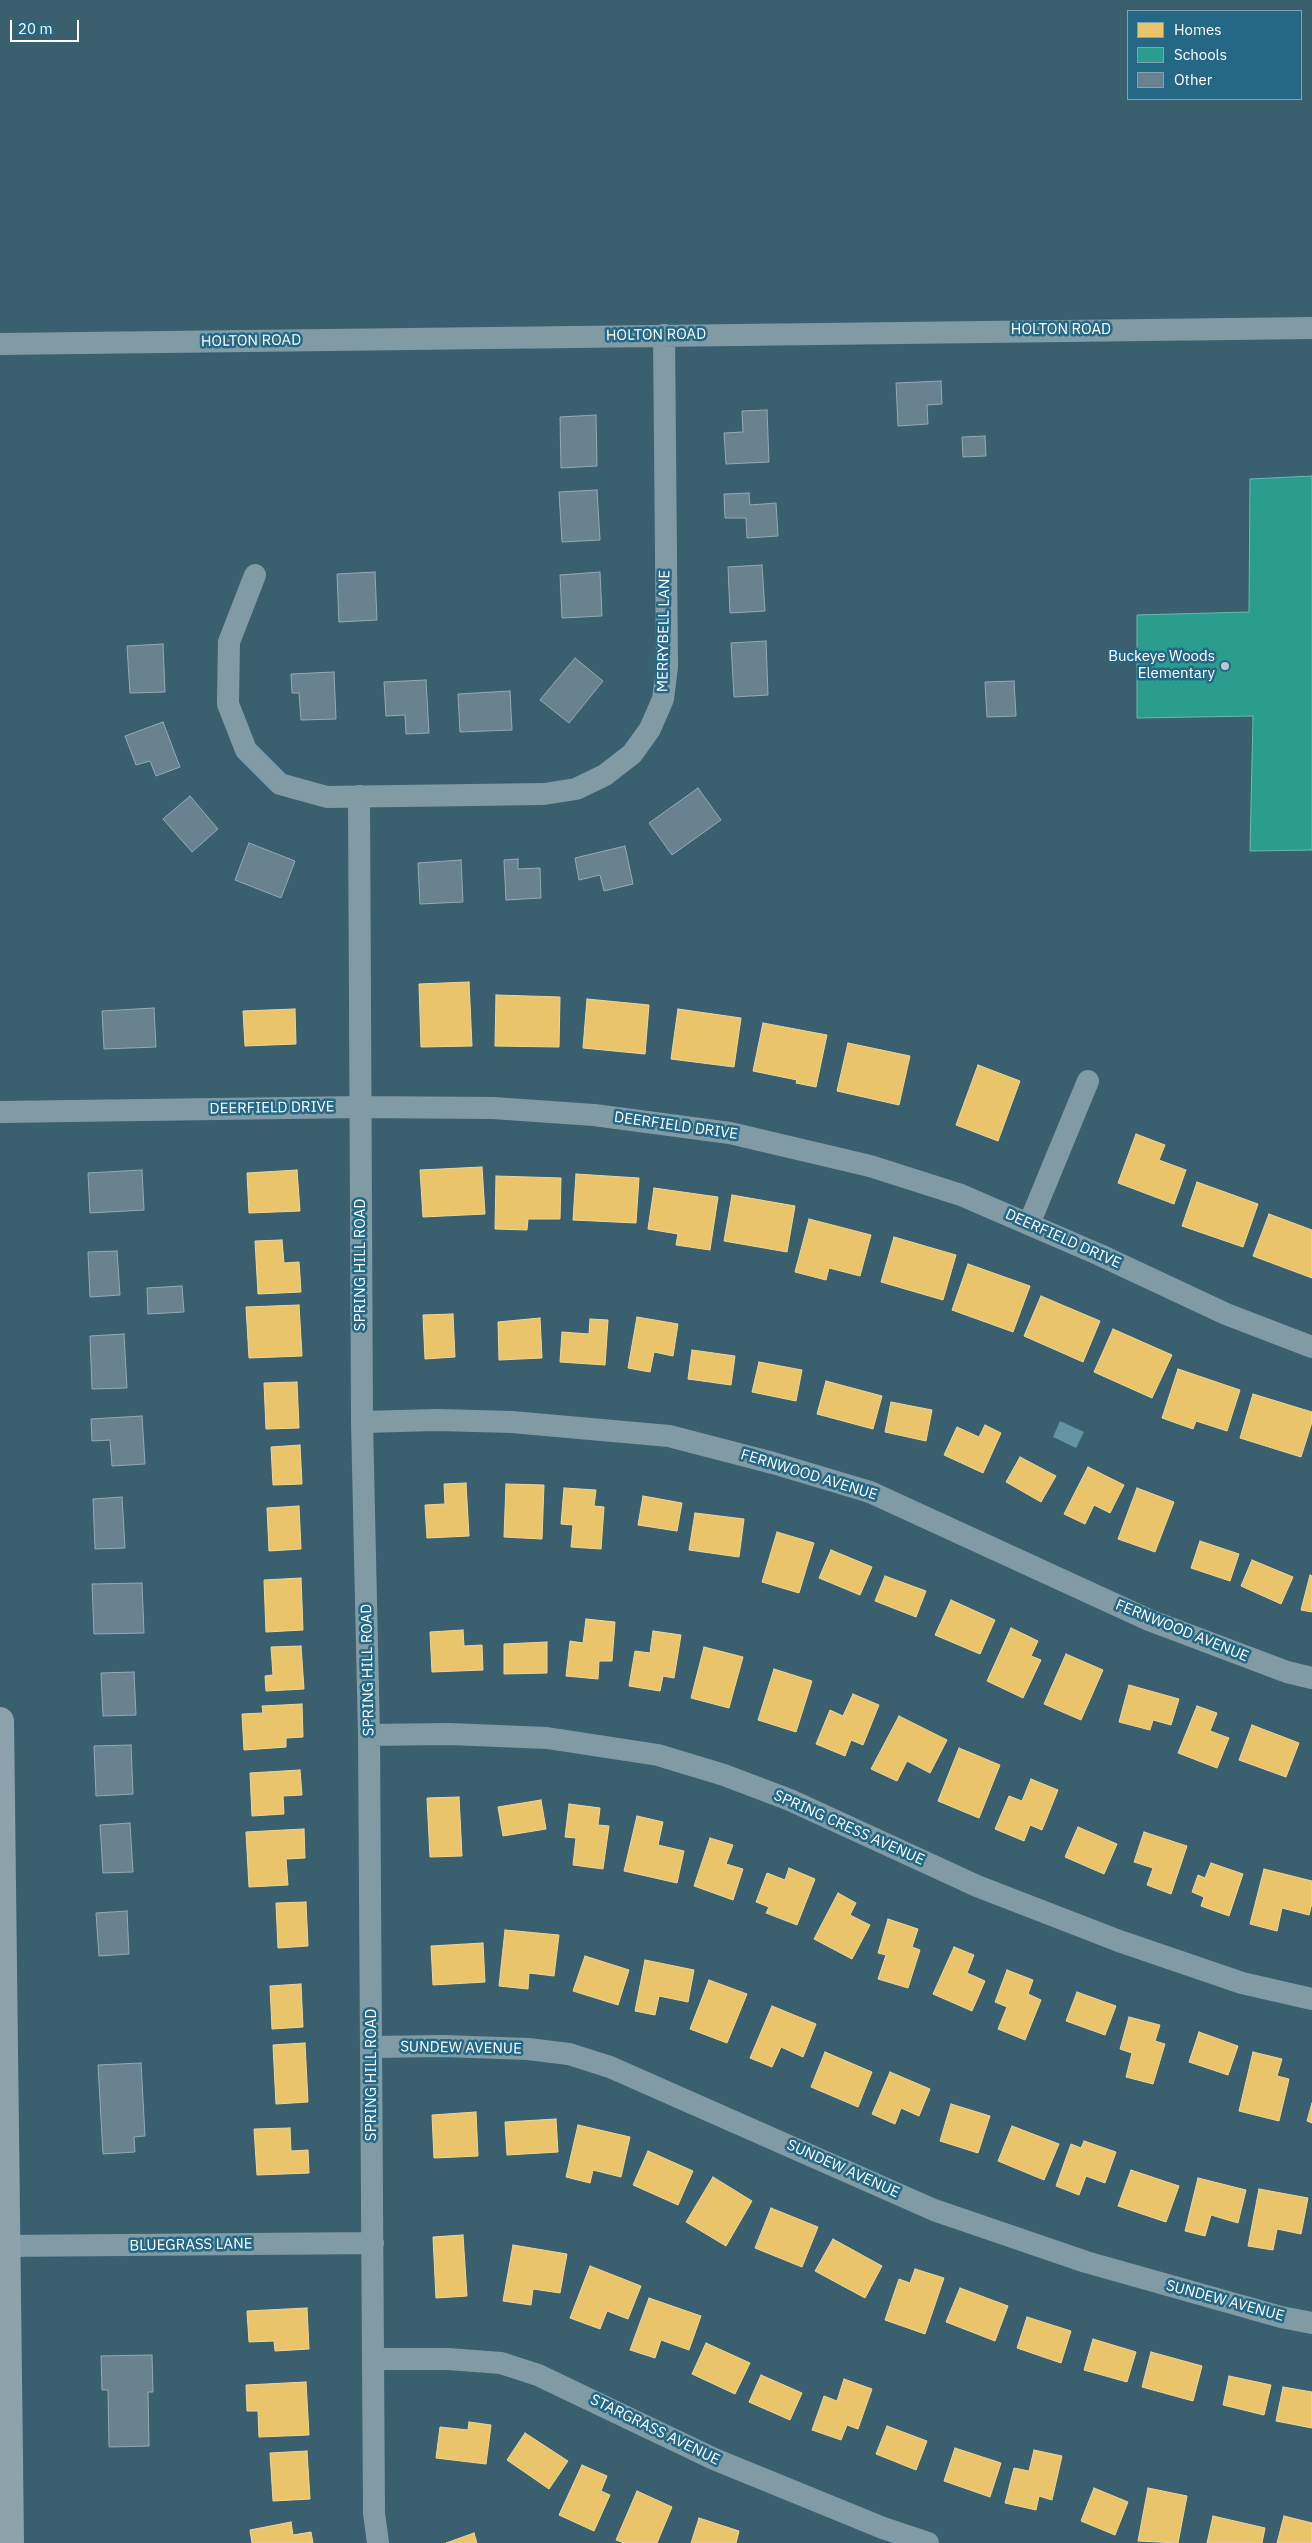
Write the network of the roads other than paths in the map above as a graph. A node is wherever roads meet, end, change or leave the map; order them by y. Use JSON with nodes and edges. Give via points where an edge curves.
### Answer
{"nodes":[{"id":1,"x":1312,"y":328,"type":"edge"},
{"id":2,"x":664,"y":335,"type":"junction"},
{"id":3,"x":0,"y":344,"type":"edge"},
{"id":4,"x":254,"y":575,"type":"dead end"},
{"id":5,"x":359,"y":796,"type":"junction"},
{"id":6,"x":1088,"y":1081,"type":"dead end"},
{"id":7,"x":360,"y":1107,"type":"junction"},
{"id":8,"x":0,"y":1112,"type":"edge"},
{"id":9,"x":1029,"y":1224,"type":"junction"},
{"id":10,"x":1312,"y":1347,"type":"edge"},
{"id":11,"x":362,"y":1422,"type":"junction"},
{"id":12,"x":1312,"y":1678,"type":"edge"},
{"id":13,"x":0,"y":1720,"type":"edge"},
{"id":14,"x":369,"y":1735,"type":"junction"},
{"id":15,"x":1312,"y":1999,"type":"edge"},
{"id":16,"x":372,"y":2047,"type":"junction"},
{"id":17,"x":373,"y":2243,"type":"junction"},
{"id":18,"x":4,"y":2246,"type":"edge"},
{"id":19,"x":1312,"y":2323,"type":"edge"},
{"id":20,"x":374,"y":2359,"type":"junction"},
{"id":21,"x":10,"y":2543,"type":"edge"},
{"id":22,"x":378,"y":2543,"type":"edge"},
{"id":23,"x":928,"y":2543,"type":"edge"}],
"edges":[{"from":1,"to":2,"type":"street","name":"HOLTON ROAD"},
{"from":2,"to":3,"type":"street","name":"HOLTON ROAD"},
{"from":2,"to":5,"type":"street","name":"MERRYBELL LANE","via":[[667,667],[663,699],[650,729],[632,754],[605,776],[576,789],[544,794]]},
{"from":4,"to":5,"type":"street","name":"MERRYBELL LANE","via":[[229,642],[228,704],[246,750],[280,784],[327,797]]},
{"from":5,"to":7,"type":"street","name":"SPRING HILL ROAD"},
{"from":6,"to":9,"type":"street"},
{"from":7,"to":8,"type":"street","name":"DEERFIELD DRIVE"},
{"from":7,"to":9,"type":"street","name":"DEERFIELD DRIVE","via":[[494,1108],[594,1114],[730,1132],[870,1166],[961,1195]]},
{"from":7,"to":11,"type":"street","name":"SPRING HILL ROAD"},
{"from":9,"to":10,"type":"street","name":"DEERFIELD DRIVE","via":[[1226,1314]]},
{"from":11,"to":12,"type":"street","name":"FERNWOOD AVENUE","via":[[512,1422],[669,1436],[773,1463],[870,1492],[1149,1620],[1287,1672]]},
{"from":11,"to":14,"type":"street","name":"SPRING HILL ROAD"},
{"from":13,"to":18,"type":"main road"},
{"from":14,"to":15,"type":"street","name":"SPRING CRESS AVENUE","via":[[547,1738],[658,1755],[790,1800],[977,1886],[1119,1941],[1242,1983]]},
{"from":14,"to":16,"type":"street","name":"SPRING HILL ROAD"},
{"from":16,"to":17,"type":"street","name":"SPRING HILL ROAD"},
{"from":16,"to":19,"type":"street","name":"SUNDEW AVENUE","via":[[444,2046],[568,2054],[628,2074],[934,2210],[1086,2262]]},
{"from":17,"to":18,"type":"street","name":"BLUEGRASS LANE"},
{"from":17,"to":20,"type":"street","name":"SPRING HILL ROAD"},
{"from":18,"to":21,"type":"main road"},
{"from":20,"to":22,"type":"street","name":"SPRING HILL ROAD","via":[[374,2513]]},
{"from":20,"to":23,"type":"street","name":"STARGRASS AVENUE","via":[[501,2363],[568,2388],[714,2459]]}]}
